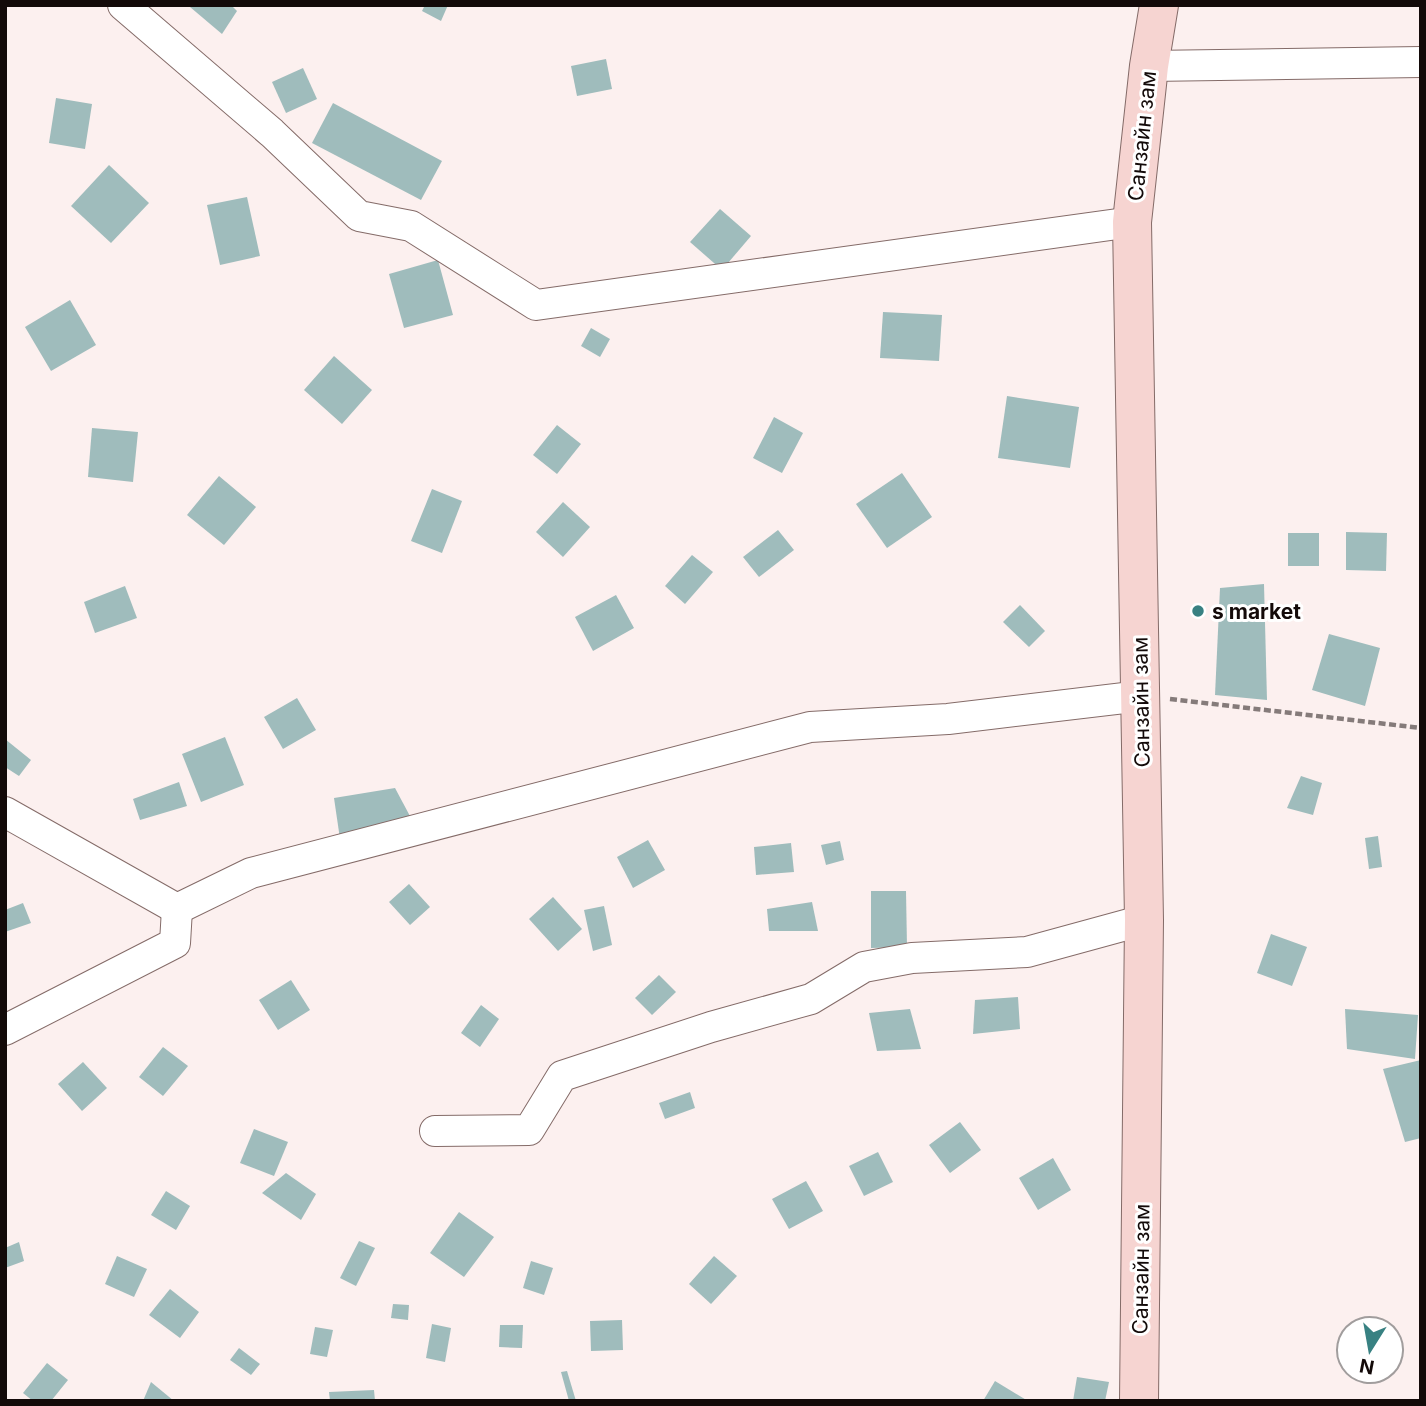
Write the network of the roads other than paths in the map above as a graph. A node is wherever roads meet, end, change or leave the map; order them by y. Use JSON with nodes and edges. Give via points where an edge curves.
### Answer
{"nodes":[{"id":1,"x":123,"y":5,"type":"edge"},
{"id":2,"x":1159,"y":5,"type":"edge"},
{"id":3,"x":1421,"y":62,"type":"edge"},
{"id":4,"x":1149,"y":66,"type":"junction"},
{"id":5,"x":1132,"y":222,"type":"junction"},
{"id":6,"x":1141,"y":696,"type":"junction"},
{"id":7,"x":5,"y":812,"type":"edge"},
{"id":8,"x":177,"y":909,"type":"junction"},
{"id":9,"x":1144,"y":920,"type":"junction"},
{"id":10,"x":5,"y":1030,"type":"edge"},
{"id":11,"x":435,"y":1131,"type":"dead end"},
{"id":12,"x":1139,"y":1401,"type":"edge"}],
"edges":[{"from":1,"to":5,"type":"street","via":[[272,133],[359,216],[411,226],[537,305]]},
{"from":2,"to":4,"type":"main road","name":"Санзайн зам"},
{"from":3,"to":4,"type":"street"},
{"from":4,"to":5,"type":"main road","name":"Санзайн зам"},
{"from":5,"to":6,"type":"main road","name":"Санзайн зам"},
{"from":6,"to":8,"type":"street","via":[[948,719],[810,727],[251,873]]},
{"from":6,"to":9,"type":"main road","name":"Санзайн зам"},
{"from":7,"to":8,"type":"street"},
{"from":8,"to":10,"type":"street","via":[[174,943]]},
{"from":9,"to":11,"type":"street","via":[[1027,952],[912,958],[864,967],[811,999],[562,1076],[529,1130]]},
{"from":9,"to":12,"type":"main road","name":"Санзайн зам"}]}
